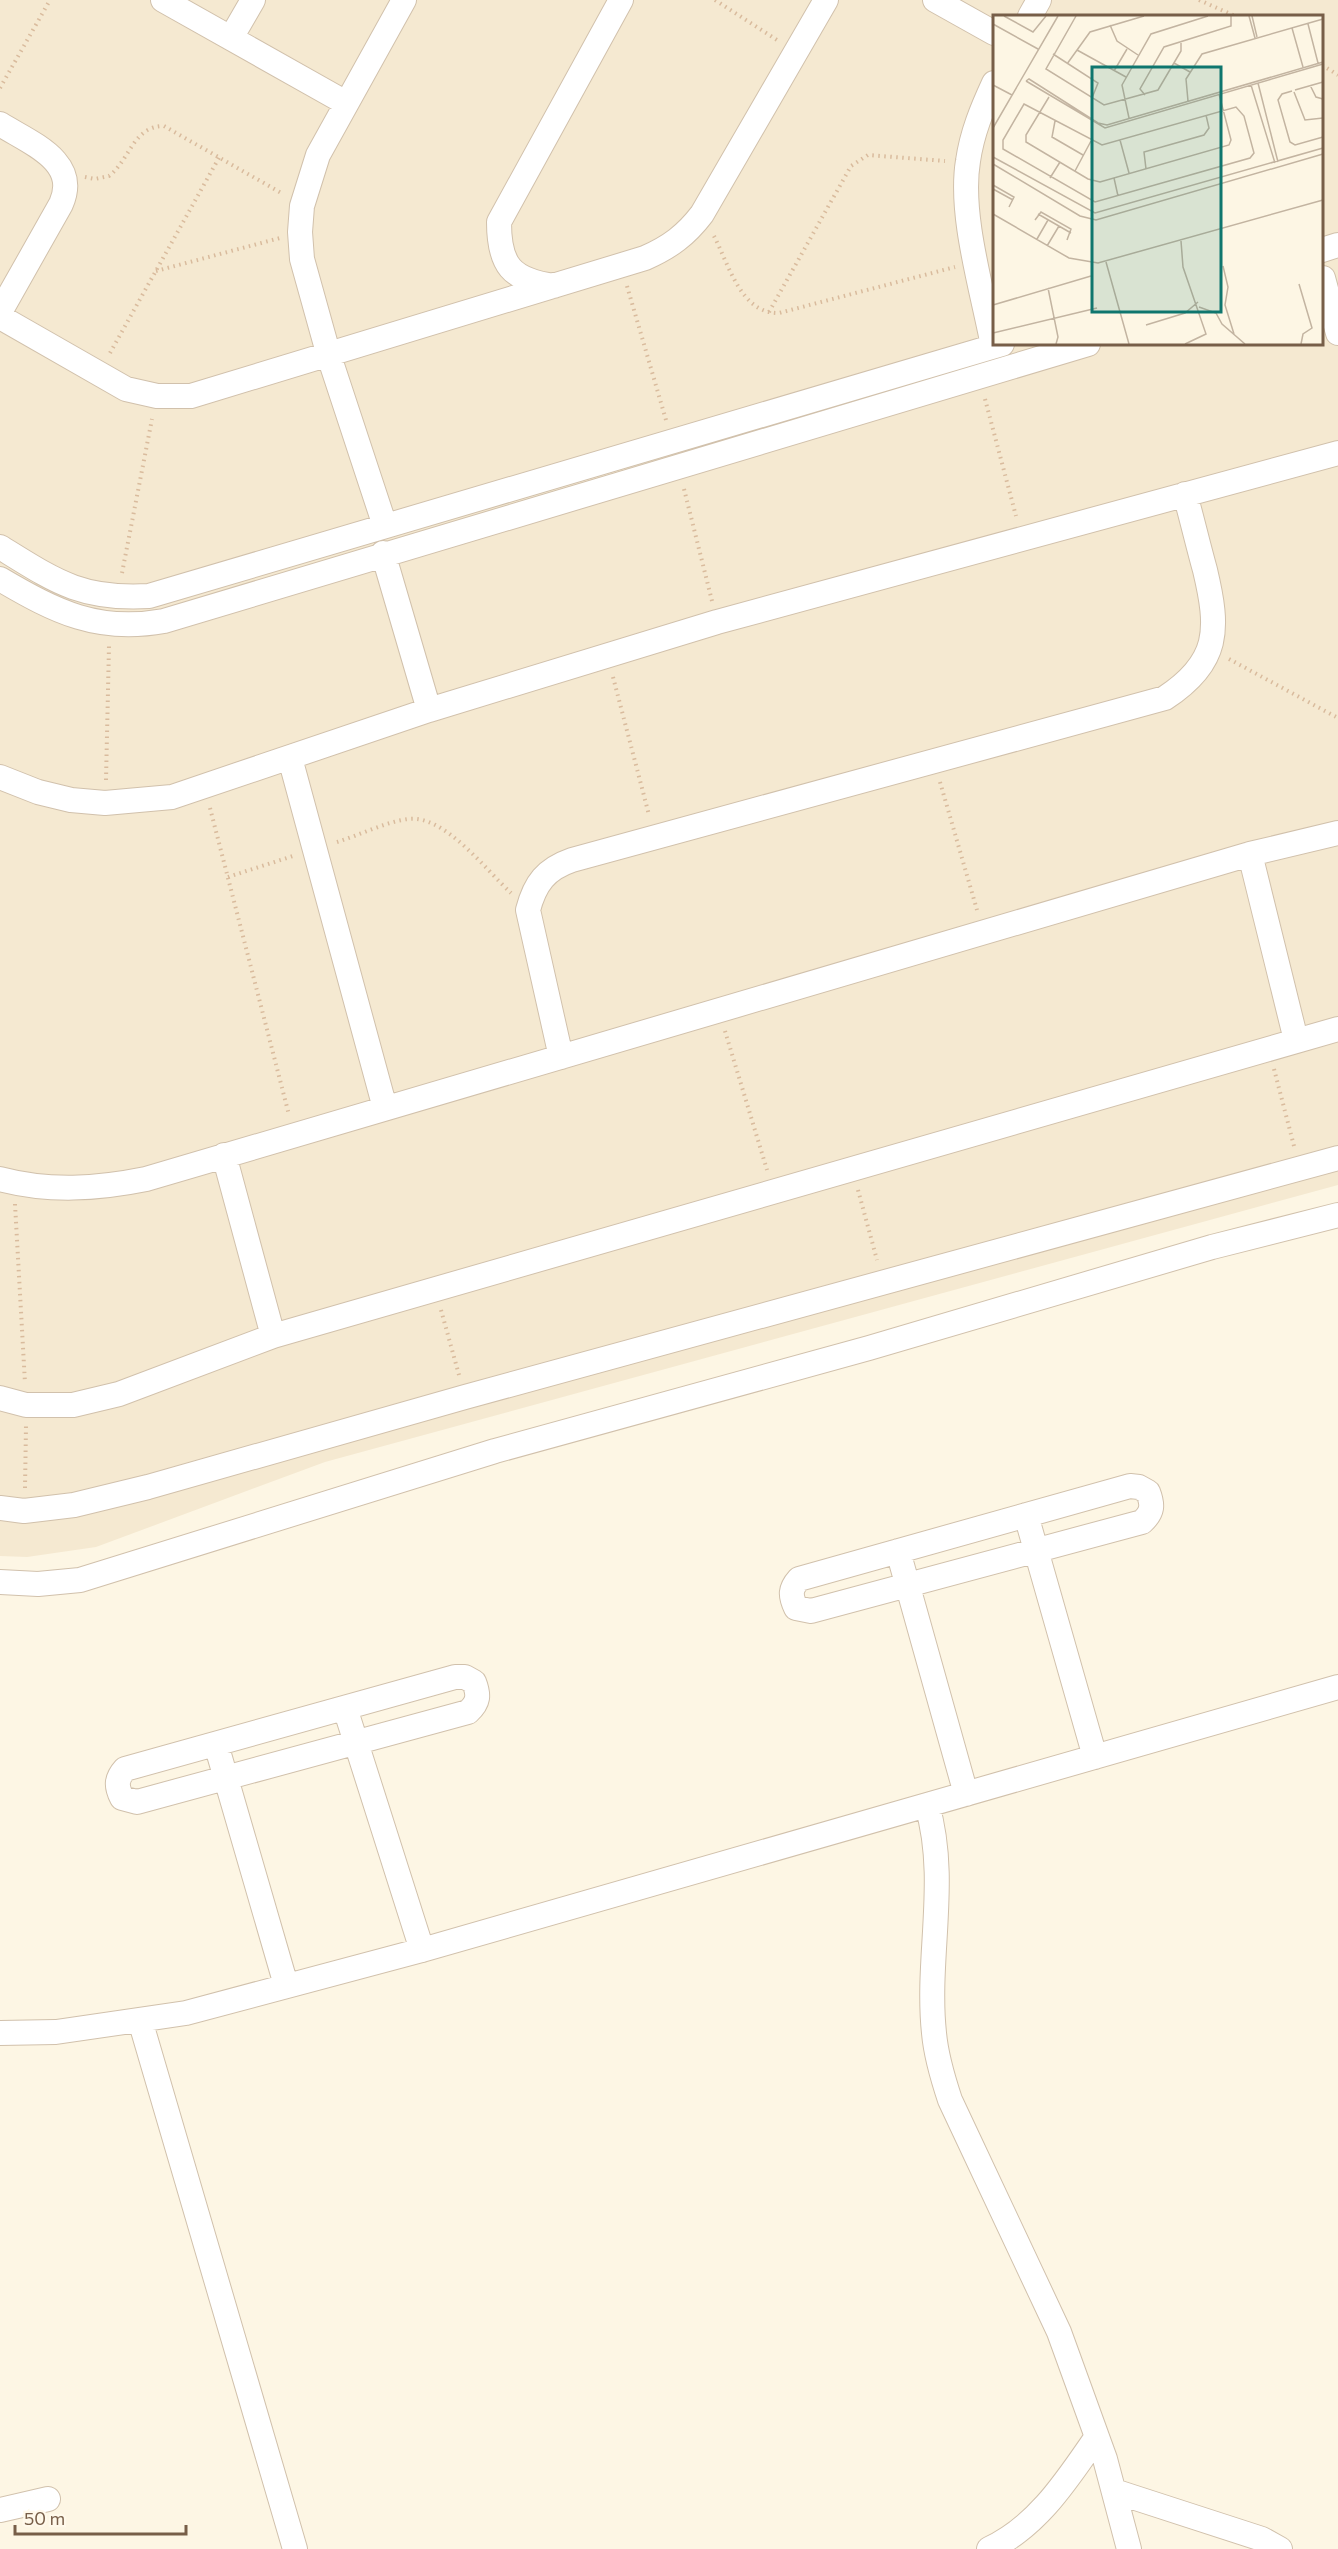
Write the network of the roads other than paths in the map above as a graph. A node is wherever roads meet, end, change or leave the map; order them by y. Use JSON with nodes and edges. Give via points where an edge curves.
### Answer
{"nodes":[{"id":1,"x":163,"y":0,"type":"edge"},
{"id":2,"x":253,"y":0,"type":"edge"},
{"id":3,"x":404,"y":0,"type":"edge"},
{"id":4,"x":621,"y":0,"type":"edge"},
{"id":5,"x":826,"y":0,"type":"edge"},
{"id":6,"x":935,"y":0,"type":"edge"},
{"id":7,"x":1039,"y":0,"type":"edge"},
{"id":8,"x":1031,"y":15,"type":"edge"},
{"id":9,"x":993,"y":32,"type":"edge"},
{"id":10,"x":231,"y":38,"type":"junction"},
{"id":11,"x":993,"y":85,"type":"edge"},
{"id":12,"x":346,"y":103,"type":"junction"},
{"id":13,"x":0,"y":124,"type":"edge"},
{"id":14,"x":1338,"y":245,"type":"edge"},
{"id":15,"x":1323,"y":250,"type":"edge"},
{"id":16,"x":1328,"y":276,"type":"edge"},
{"id":17,"x":554,"y":286,"type":"junction"},
{"id":18,"x":0,"y":314,"type":"edge"},
{"id":19,"x":993,"y":325,"type":"edge"},
{"id":20,"x":1338,"y":333,"type":"edge"},
{"id":21,"x":998,"y":345,"type":"edge"},
{"id":22,"x":1084,"y":345,"type":"edge"},
{"id":23,"x":329,"y":356,"type":"junction"},
{"id":24,"x":1338,"y":453,"type":"edge"},
{"id":25,"x":1185,"y":494,"type":"junction"},
{"id":26,"x":481,"y":498,"type":"junction"},
{"id":27,"x":489,"y":522,"type":"junction"},
{"id":28,"x":385,"y":526,"type":"junction"},
{"id":29,"x":0,"y":547,"type":"edge"},
{"id":30,"x":383,"y":554,"type":"junction"},
{"id":31,"x":0,"y":579,"type":"edge"},
{"id":32,"x":429,"y":710,"type":"junction"},
{"id":33,"x":290,"y":758,"type":"junction"},
{"id":34,"x":0,"y":777,"type":"edge"},
{"id":35,"x":1338,"y":833,"type":"edge"},
{"id":36,"x":1250,"y":854,"type":"junction"},
{"id":37,"x":1338,"y":1029,"type":"edge"},
{"id":38,"x":1296,"y":1040,"type":"junction"},
{"id":39,"x":561,"y":1057,"type":"junction"},
{"id":40,"x":385,"y":1108,"type":"junction"},
{"id":41,"x":224,"y":1155,"type":"junction"},
{"id":42,"x":1338,"y":1158,"type":"edge"},
{"id":43,"x":7,"y":1181,"type":"edge"},
{"id":44,"x":1338,"y":1215,"type":"edge"},
{"id":45,"x":273,"y":1336,"type":"junction"},
{"id":46,"x":0,"y":1398,"type":"edge"},
{"id":47,"x":0,"y":1508,"type":"edge"},
{"id":48,"x":1026,"y":1515,"type":"junction"},
{"id":49,"x":1036,"y":1550,"type":"junction"},
{"id":50,"x":898,"y":1551,"type":"junction"},
{"id":51,"x":0,"y":1582,"type":"edge"},
{"id":52,"x":907,"y":1586,"type":"junction"},
{"id":53,"x":1338,"y":1687,"type":"edge"},
{"id":54,"x":345,"y":1708,"type":"junction"},
{"id":55,"x":356,"y":1743,"type":"junction"},
{"id":56,"x":216,"y":1744,"type":"junction"},
{"id":57,"x":1095,"y":1757,"type":"junction"},
{"id":58,"x":226,"y":1777,"type":"junction"},
{"id":59,"x":966,"y":1794,"type":"junction"},
{"id":60,"x":927,"y":1805,"type":"junction"},
{"id":61,"x":422,"y":1950,"type":"junction"},
{"id":62,"x":286,"y":1985,"type":"junction"},
{"id":63,"x":140,"y":2020,"type":"junction"},
{"id":64,"x":0,"y":2033,"type":"edge"},
{"id":65,"x":1096,"y":2438,"type":"junction"},
{"id":66,"x":1114,"y":2491,"type":"junction"},
{"id":67,"x":48,"y":2499,"type":"dead end"},
{"id":68,"x":0,"y":2510,"type":"edge"},
{"id":69,"x":295,"y":2549,"type":"edge"},
{"id":70,"x":989,"y":2549,"type":"edge"},
{"id":71,"x":1129,"y":2549,"type":"edge"},
{"id":72,"x":1280,"y":2549,"type":"edge"}],
"edges":[{"from":1,"to":10,"type":"street"},
{"from":2,"to":10,"type":"street"},
{"from":3,"to":12,"type":"street"},
{"from":4,"to":17,"type":"street","via":[[499,222],[499,246],[510,268],[530,282]]},
{"from":5,"to":17,"type":"street","via":[[702,214],[687,233],[668,248]]},
{"from":6,"to":9,"type":"street"},
{"from":7,"to":8,"type":"street"},
{"from":10,"to":12,"type":"street"},
{"from":11,"to":19,"type":"street","via":[[977,122],[967,162],[966,203]]},
{"from":12,"to":23,"type":"street","via":[[318,155],[302,206],[300,232],[302,259]]},
{"from":13,"to":18,"type":"street","via":[[52,157],[64,174],[65,194]]},
{"from":14,"to":15,"type":"street"},
{"from":16,"to":20,"type":"street"},
{"from":17,"to":23,"type":"street"},
{"from":18,"to":23,"type":"street","via":[[98,375],[126,389],[157,396],[191,396]]},
{"from":21,"to":26,"type":"street"},
{"from":22,"to":27,"type":"street"},
{"from":23,"to":28,"type":"street"},
{"from":24,"to":25,"type":"street"},
{"from":25,"to":32,"type":"street","via":[[717,622]]},
{"from":25,"to":39,"type":"street","via":[[1214,606],[1214,628],[1210,649],[1199,669],[1184,686],[1165,698],[654,837],[556,866],[542,877],[528,910]]},
{"from":26,"to":27,"type":"street"},
{"from":26,"to":28,"type":"street"},
{"from":27,"to":30,"type":"street"},
{"from":28,"to":29,"type":"street","via":[[149,596],[117,598],[86,593],[56,582]]},
{"from":30,"to":31,"type":"street","via":[[164,621],[110,625],[58,610]]},
{"from":30,"to":32,"type":"street"},
{"from":32,"to":33,"type":"street"},
{"from":33,"to":34,"type":"street","via":[[172,797],[105,803],[38,792]]},
{"from":33,"to":40,"type":"street"},
{"from":35,"to":36,"type":"street"},
{"from":36,"to":38,"type":"street"},
{"from":36,"to":39,"type":"street"},
{"from":37,"to":38,"type":"street"},
{"from":38,"to":45,"type":"street"},
{"from":39,"to":40,"type":"street"},
{"from":40,"to":41,"type":"street"},
{"from":41,"to":43,"type":"street","via":[[114,1185],[69,1188]]},
{"from":41,"to":45,"type":"street"},
{"from":42,"to":47,"type":"street","via":[[148,1487],[74,1505],[24,1511]]},
{"from":44,"to":51,"type":"street","via":[[1212,1247],[869,1348],[495,1451],[80,1580]]},
{"from":45,"to":46,"type":"street","via":[[118,1394],[73,1405],[26,1405]]},
{"from":48,"to":49,"type":"street"},
{"from":48,"to":49,"type":"street","via":[[1130,1486],[1148,1492],[1152,1503],[1150,1514],[1142,1521]]},
{"from":48,"to":50,"type":"street"},
{"from":49,"to":52,"type":"street"},
{"from":49,"to":57,"type":"street"},
{"from":50,"to":52,"type":"street"},
{"from":50,"to":52,"type":"street","via":[[799,1579],[792,1587],[791,1597],[796,1608],[811,1611]]},
{"from":52,"to":59,"type":"street"},
{"from":53,"to":57,"type":"street"},
{"from":54,"to":55,"type":"street"},
{"from":54,"to":55,"type":"street","via":[[455,1677],[474,1682],[478,1693],[476,1704],[468,1712]]},
{"from":54,"to":56,"type":"street"},
{"from":55,"to":58,"type":"street"},
{"from":55,"to":61,"type":"street"},
{"from":56,"to":58,"type":"street"},
{"from":56,"to":58,"type":"street","via":[[124,1769],[117,1788],[122,1798],[137,1802]]},
{"from":57,"to":59,"type":"street"},
{"from":58,"to":62,"type":"street"},
{"from":59,"to":60,"type":"street"},
{"from":60,"to":61,"type":"street"},
{"from":60,"to":65,"type":"street","via":[[938,1866],[934,2033],[942,2073],[950,2100],[1059,2332]]},
{"from":61,"to":62,"type":"street"},
{"from":62,"to":63,"type":"street","via":[[186,2013]]},
{"from":63,"to":64,"type":"street","via":[[56,2032]]},
{"from":63,"to":69,"type":"street"},
{"from":65,"to":66,"type":"street"},
{"from":65,"to":70,"type":"street","via":[[1062,2489],[1032,2520]]},
{"from":66,"to":71,"type":"street"},
{"from":66,"to":72,"type":"street","via":[[1262,2539]]},
{"from":67,"to":68,"type":"street"}]}
